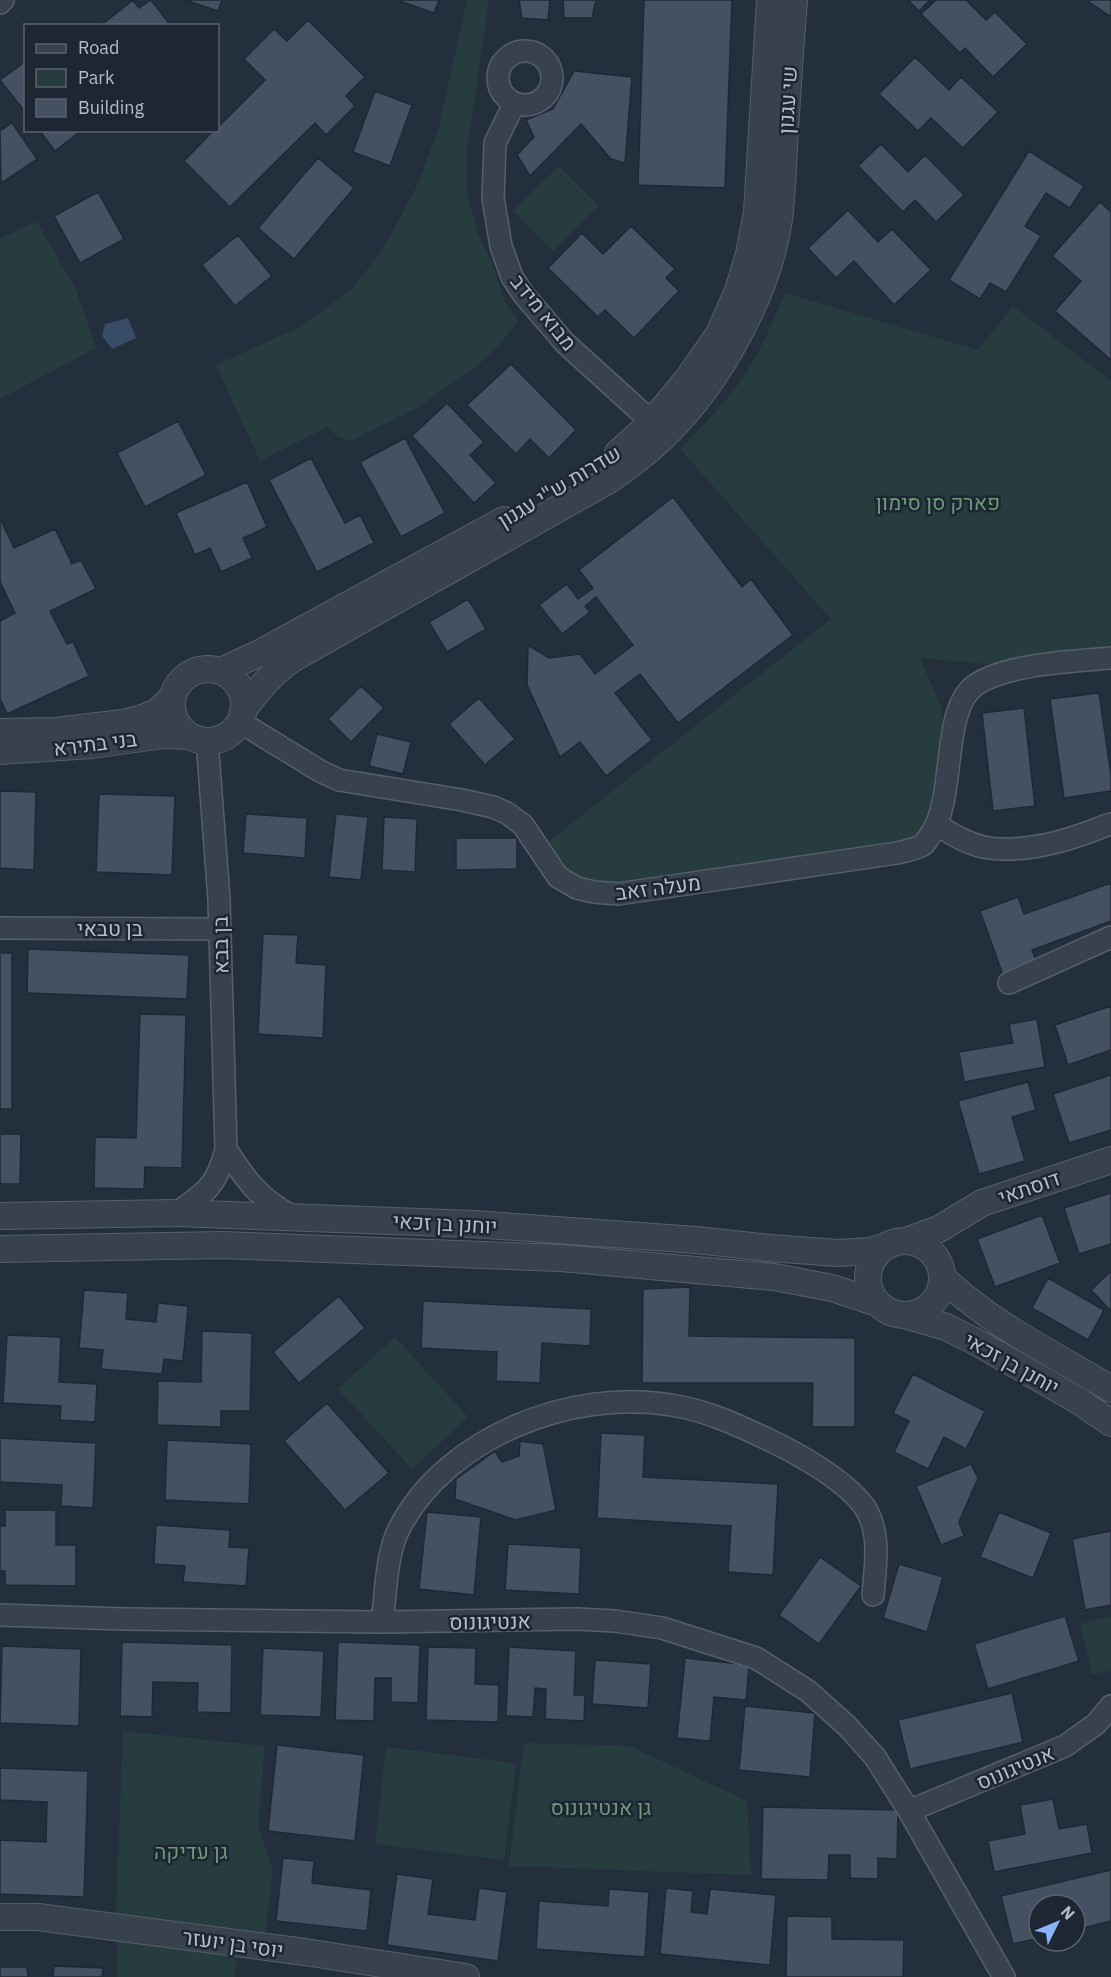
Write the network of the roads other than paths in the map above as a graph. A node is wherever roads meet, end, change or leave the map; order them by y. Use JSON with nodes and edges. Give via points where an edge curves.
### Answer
{"nodes":[{"id":1,"x":770,"y":0,"type":"edge"},
{"id":2,"x":794,"y":0,"type":"edge"},
{"id":3,"x":514,"y":104,"type":"dead end"},
{"id":4,"x":781,"y":200,"type":"joint"},
{"id":5,"x":652,"y":422,"type":"junction"},
{"id":6,"x":1111,"y":658,"type":"edge"},
{"id":7,"x":221,"y":671,"type":"junction"},
{"id":8,"x":172,"y":697,"type":"junction"},
{"id":9,"x":242,"y":716,"type":"junction"},
{"id":10,"x":0,"y":732,"type":"edge"},
{"id":11,"x":198,"y":738,"type":"junction"},
{"id":12,"x":0,"y":751,"type":"edge"},
{"id":13,"x":1111,"y":824,"type":"edge"},
{"id":14,"x":937,"y":825,"type":"junction"},
{"id":15,"x":0,"y":928,"type":"edge"},
{"id":16,"x":219,"y":929,"type":"junction"},
{"id":17,"x":1111,"y":937,"type":"edge"},
{"id":18,"x":1010,"y":983,"type":"dead end"},
{"id":19,"x":226,"y":1149,"type":"junction"},
{"id":20,"x":1111,"y":1160,"type":"edge"},
{"id":21,"x":176,"y":1213,"type":"junction"},
{"id":22,"x":0,"y":1216,"type":"edge"},
{"id":23,"x":292,"y":1216,"type":"junction"},
{"id":24,"x":950,"y":1223,"type":"junction"},
{"id":25,"x":898,"y":1243,"type":"junction"},
{"id":26,"x":0,"y":1249,"type":"edge"},
{"id":27,"x":940,"y":1268,"type":"junction"},
{"id":28,"x":877,"y":1303,"type":"junction"},
{"id":29,"x":908,"y":1316,"type":"junction"},
{"id":30,"x":1111,"y":1389,"type":"edge"},
{"id":31,"x":1111,"y":1423,"type":"edge"},
{"id":32,"x":873,"y":1595,"type":"dead end"},
{"id":33,"x":0,"y":1615,"type":"edge"},
{"id":34,"x":382,"y":1622,"type":"junction"},
{"id":35,"x":1111,"y":1706,"type":"edge"},
{"id":36,"x":909,"y":1811,"type":"junction"},
{"id":37,"x":0,"y":1917,"type":"edge"},
{"id":38,"x":466,"y":1977,"type":"edge"},
{"id":39,"x":1004,"y":1977,"type":"edge"}],
"edges":[{"from":1,"to":5,"type":"street","name":"שדרות ש\"י עגנון","via":[[757,212],[740,288],[719,334]]},
{"from":2,"to":4,"type":"street","name":"שי עגנון"},
{"from":3,"to":5,"type":"street","name":"מבוא מידב","via":[[495,143],[493,198],[501,246],[512,277],[565,343]]},
{"from":4,"to":9,"type":"street","name":"שדרות ש\"י עגנון","via":[[773,250],[743,326],[707,384],[667,433],[609,480],[292,659],[260,687]]},
{"from":5,"to":7,"type":"street","name":"שדרות ש\"י עגנון","via":[[598,468],[565,488]]},
{"from":6,"to":14,"type":"street","name":"מעלה זאב","via":[[1015,669],[976,684],[961,701]]},
{"from":7,"to":8,"type":"street","via":[[202,669],[185,676]]},
{"from":7,"to":9,"type":"street","via":[[239,687]]},
{"from":8,"to":10,"type":"street","name":"בני בתירא","via":[[157,712],[123,723]]},
{"from":8,"to":11,"type":"street","via":[[175,720]]},
{"from":9,"to":11,"type":"street","via":[[226,736],[217,740]]},
{"from":9,"to":14,"type":"street","name":"מעלה זאב","via":[[339,780],[462,800],[507,813],[523,825],[558,877],[594,892],[618,894],[897,853],[924,844]]},
{"from":11,"to":12,"type":"street","name":"בני בתירא","via":[[164,735]]},
{"from":11,"to":16,"type":"street","name":"בן בבא","via":[[219,899]]},
{"from":13,"to":14,"type":"street","via":[[1079,836],[1009,848],[984,847]]},
{"from":15,"to":16,"type":"street","name":"בן טבאי"},
{"from":16,"to":19,"type":"street","name":"בן בבא"},
{"from":17,"to":18,"type":"street"},
{"from":19,"to":21,"type":"street","name":"בן בבא","via":[[217,1178]]},
{"from":19,"to":23,"type":"street","via":[[260,1195]]},
{"from":20,"to":24,"type":"street","name":"דוסתאי","via":[[982,1203]]},
{"from":21,"to":22,"type":"street","name":"יוחנן בן זכאי"},
{"from":21,"to":23,"type":"street","name":"יוחנן בן זכאי"},
{"from":23,"to":25,"type":"street","name":"יוחנן בן זכאי","via":[[474,1224],[813,1252],[871,1251]]},
{"from":24,"to":25,"type":"street","name":"דוסתאי"},
{"from":24,"to":27,"type":"street","via":[[937,1246]]},
{"from":25,"to":27,"type":"street","via":[[922,1245]]},
{"from":25,"to":28,"type":"street","via":[[875,1256],[870,1268],[868,1280]]},
{"from":26,"to":28,"type":"street","name":"יוחנן בן זכאי","via":[[223,1245],[561,1258],[774,1277],[832,1288]]},
{"from":27,"to":29,"type":"street","via":[[942,1285],[935,1301],[925,1310]]},
{"from":27,"to":30,"type":"street","name":"יוחנן בן זכאי","via":[[964,1298],[992,1318]]},
{"from":28,"to":29,"type":"street"},
{"from":29,"to":31,"type":"street","name":"יוחנן בן זכאי","via":[[946,1327],[980,1344]]},
{"from":32,"to":34,"type":"street","via":[[877,1554],[867,1510],[829,1474],[729,1421],[671,1405],[609,1401],[575,1406],[512,1427],[473,1450],[424,1491],[392,1547]]},
{"from":33,"to":34,"type":"street","name":"אנטיגונוס"},
{"from":34,"to":36,"type":"street","name":"אנטיגונוס","via":[[615,1621],[662,1628],[756,1658],[808,1691],[847,1726],[875,1757]]},
{"from":35,"to":36,"type":"street","name":"אנטיגונוס","via":[[1096,1724],[1065,1746]]},
{"from":36,"to":39,"type":"street","name":"אנטיגונוס"},
{"from":37,"to":38,"type":"street","name":"יוסי בן יועזר","via":[[38,1917]]}]}
